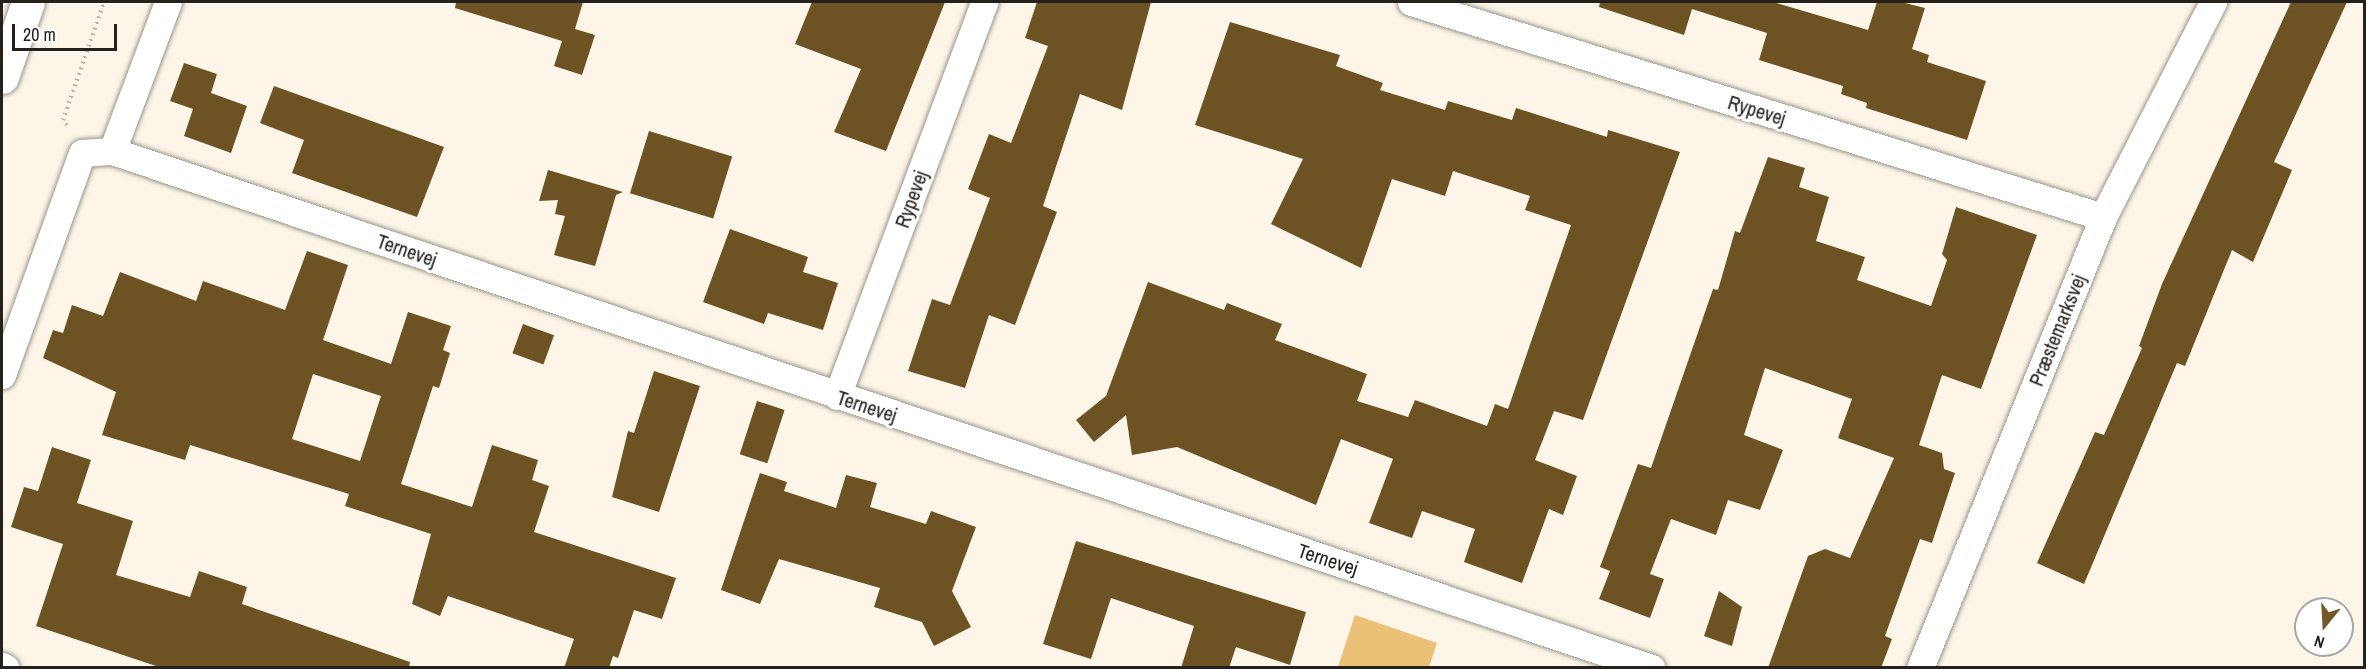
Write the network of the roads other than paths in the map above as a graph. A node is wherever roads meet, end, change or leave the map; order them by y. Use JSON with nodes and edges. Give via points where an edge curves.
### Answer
{"nodes":[{"id":1,"x":28,"y":2,"type":"edge"},
{"id":2,"x":168,"y":2,"type":"edge"},
{"id":3,"x":984,"y":2,"type":"edge"},
{"id":4,"x":1411,"y":2,"type":"edge"},
{"id":5,"x":2213,"y":2,"type":"edge"},
{"id":6,"x":2,"y":77,"type":"edge"},
{"id":7,"x":112,"y":151,"type":"junction"},
{"id":8,"x":2103,"y":217,"type":"junction"},
{"id":9,"x":2,"y":375,"type":"edge"},
{"id":10,"x":837,"y":396,"type":"junction"},
{"id":11,"x":1652,"y":668,"type":"edge"},
{"id":12,"x":1920,"y":668,"type":"edge"}],
"edges":[{"from":1,"to":6,"type":"main road"},
{"from":2,"to":7,"type":"street"},
{"from":3,"to":10,"type":"street","name":"Rypevej"},
{"from":4,"to":8,"type":"street","name":"Rypevej"},
{"from":5,"to":8,"type":"street","name":"Præstemarksvej"},
{"from":7,"to":9,"type":"street","name":"Ternevej","via":[[82,153]]},
{"from":7,"to":10,"type":"street","name":"Ternevej"},
{"from":8,"to":12,"type":"street","name":"Præstemarksvej"},
{"from":10,"to":11,"type":"street","name":"Ternevej"}]}
